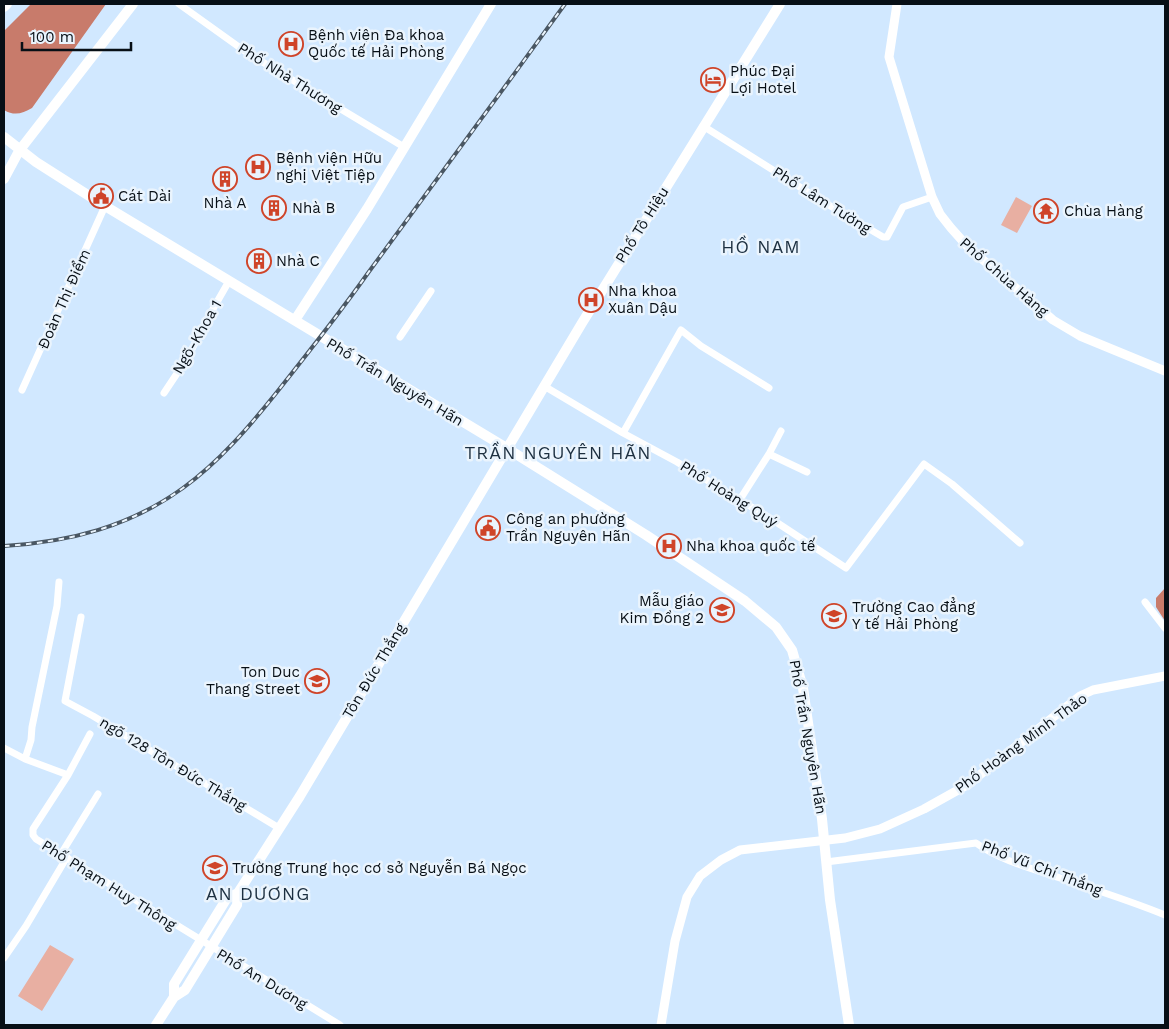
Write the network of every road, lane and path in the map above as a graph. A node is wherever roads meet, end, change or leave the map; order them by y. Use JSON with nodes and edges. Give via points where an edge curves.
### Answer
{"nodes":[{"id":1,"x":7,"y":4,"type":"edge"},
{"id":2,"x":133,"y":4,"type":"edge"},
{"id":3,"x":179,"y":4,"type":"edge"},
{"id":4,"x":491,"y":4,"type":"edge"},
{"id":5,"x":780,"y":4,"type":"edge"},
{"id":6,"x":898,"y":4,"type":"edge"},
{"id":7,"x":4,"y":7,"type":"edge"},
{"id":8,"x":703,"y":126,"type":"junction"},
{"id":9,"x":4,"y":137,"type":"edge"},
{"id":10,"x":404,"y":148,"type":"junction"},
{"id":11,"x":19,"y":151,"type":"junction"},
{"id":12,"x":4,"y":179,"type":"edge"},
{"id":13,"x":932,"y":197,"type":"junction"},
{"id":14,"x":105,"y":206,"type":"junction"},
{"id":15,"x":229,"y":281,"type":"junction"},
{"id":16,"x":431,"y":291,"type":"dead end"},
{"id":17,"x":295,"y":320,"type":"junction"},
{"id":18,"x":400,"y":337,"type":"dead end"},
{"id":19,"x":1165,"y":371,"type":"edge"},
{"id":20,"x":544,"y":386,"type":"junction"},
{"id":21,"x":768,"y":388,"type":"dead end"},
{"id":22,"x":22,"y":390,"type":"dead end"},
{"id":23,"x":164,"y":393,"type":"dead end"},
{"id":24,"x":781,"y":431,"type":"dead end"},
{"id":25,"x":623,"y":433,"type":"junction"},
{"id":26,"x":508,"y":449,"type":"junction"},
{"id":27,"x":769,"y":454,"type":"junction"},
{"id":28,"x":807,"y":472,"type":"dead end"},
{"id":29,"x":740,"y":501,"type":"junction"},
{"id":30,"x":1020,"y":543,"type":"dead end"},
{"id":31,"x":59,"y":582,"type":"dead end"},
{"id":32,"x":1145,"y":602,"type":"dead end"},
{"id":33,"x":81,"y":617,"type":"dead end"},
{"id":34,"x":1165,"y":628,"type":"edge"},
{"id":35,"x":1165,"y":676,"type":"edge"},
{"id":36,"x":90,"y":734,"type":"dead end"},
{"id":37,"x":4,"y":748,"type":"edge"},
{"id":38,"x":25,"y":759,"type":"junction"},
{"id":39,"x":68,"y":775,"type":"junction"},
{"id":40,"x":98,"y":794,"type":"dead end"},
{"id":41,"x":279,"y":828,"type":"junction"},
{"id":42,"x":824,"y":842,"type":"junction"},
{"id":43,"x":64,"y":856,"type":"junction"},
{"id":44,"x":826,"y":862,"type":"junction"},
{"id":45,"x":238,"y":893,"type":"junction"},
{"id":46,"x":1165,"y":915,"type":"edge"},
{"id":47,"x":200,"y":941,"type":"junction"},
{"id":48,"x":211,"y":948,"type":"junction"},
{"id":49,"x":4,"y":958,"type":"edge"},
{"id":50,"x":174,"y":997,"type":"junction"},
{"id":51,"x":156,"y":1025,"type":"edge"},
{"id":52,"x":340,"y":1025,"type":"edge"},
{"id":53,"x":661,"y":1025,"type":"edge"},
{"id":54,"x":850,"y":1025,"type":"edge"}],
"edges":[{"from":1,"to":7,"type":"main road"},
{"from":2,"to":11,"type":"main road"},
{"from":3,"to":10,"type":"street","name":"Phố Nhà Thương","via":[[246,52]]},
{"from":4,"to":10,"type":"main road"},
{"from":5,"to":8,"type":"main road","name":"Phố Tô Hiệu"},
{"from":6,"to":13,"type":"street","name":"Phố Chùa Hàng","via":[[888,57]]},
{"from":8,"to":13,"type":"street","name":"Phố Lâm Tường","via":[[883,237],[887,236],[903,207]]},
{"from":8,"to":20,"type":"main road","name":"Phố Tô Hiệu"},
{"from":9,"to":11,"type":"main road","name":"Phố Trần Nguyên Hãn"},
{"from":10,"to":17,"type":"main road"},
{"from":11,"to":12,"type":"main road"},
{"from":11,"to":14,"type":"main road","name":"Phố Trần Nguyên Hãn"},
{"from":13,"to":19,"type":"street","name":"Phố Chùa Hàng","via":[[950,228],[968,247],[1053,320],[1080,336]]},
{"from":14,"to":15,"type":"main road","name":"Phố Trần Nguyên Hãn"},
{"from":14,"to":22,"type":"street","name":"Đoàn Thị Điểm"},
{"from":15,"to":17,"type":"main road","name":"Phố Trần Nguyên Hãn"},
{"from":15,"to":23,"type":"street","name":"Ngõ-Khoa 1","via":[[188,358]]},
{"from":16,"to":18,"type":"street"},
{"from":17,"to":26,"type":"main road","name":"Phố Trần Nguyên Hãn"},
{"from":20,"to":25,"type":"street","name":"Phố Hoàng Quý"},
{"from":20,"to":26,"type":"main road","name":"Phố Tô Hiệu"},
{"from":21,"to":25,"type":"street","via":[[681,330]]},
{"from":24,"to":27,"type":"street"},
{"from":25,"to":29,"type":"street","name":"Phố Hoàng Quý"},
{"from":26,"to":41,"type":"main road","name":"Tôn Đức Thắng"},
{"from":26,"to":42,"type":"main road","name":"Phố Trần Nguyên Hãn","via":[[646,535],[745,601],[776,627],[792,650],[800,676]]},
{"from":27,"to":28,"type":"street"},
{"from":27,"to":29,"type":"street"},
{"from":29,"to":30,"type":"street","name":"Phố Hoàng Quý","via":[[846,568],[924,464]]},
{"from":31,"to":38,"type":"street","via":[[57,606]]},
{"from":32,"to":34,"type":"street"},
{"from":33,"to":41,"type":"street","name":"ngõ 128 Tôn Đức Thắng","via":[[66,701]]},
{"from":35,"to":42,"type":"street","name":"Phố Hoàng Minh Thảo","via":[[1093,690],[1080,696],[967,785],[880,829]]},
{"from":36,"to":39,"type":"street","name":"Phố Phạm Huy Thông"},
{"from":37,"to":38,"type":"street"},
{"from":38,"to":39,"type":"street"},
{"from":39,"to":43,"type":"street","name":"Phố Phạm Huy Thông","via":[[33,829],[36,839]]},
{"from":40,"to":43,"type":"street"},
{"from":41,"to":45,"type":"main road","name":"Tôn Đức Thắng"},
{"from":42,"to":44,"type":"main road","name":"Phố Trần Nguyên Hãn"},
{"from":42,"to":53,"type":"street","name":"Phố Hoàng Minh Thảo","via":[[740,850],[700,876],[687,897],[675,941]]},
{"from":43,"to":47,"type":"street","name":"Phố Phạm Huy Thông"},
{"from":43,"to":49,"type":"street","via":[[26,926]]},
{"from":44,"to":46,"type":"street","name":"Phố Vũ Chí Thắng","via":[[976,843],[1031,868]]},
{"from":44,"to":54,"type":"main road","name":"Phố Trần Nguyên Hãn"},
{"from":45,"to":47,"type":"main road","name":"Tôn Đức Thắng","via":[[227,898]]},
{"from":45,"to":48,"type":"main road","name":"Tôn Đức Thắng","via":[[237,905]]},
{"from":47,"to":48,"type":"street","name":"Phố Phạm Huy Thông"},
{"from":47,"to":50,"type":"main road","name":"Tôn Đức Thắng","via":[[174,984]]},
{"from":48,"to":50,"type":"main road","name":"Tôn Đức Thắng","via":[[185,990]]},
{"from":48,"to":52,"type":"street","name":"Phố An Dương"},
{"from":50,"to":51,"type":"main road","name":"Tôn Đức Thắng"}]}
